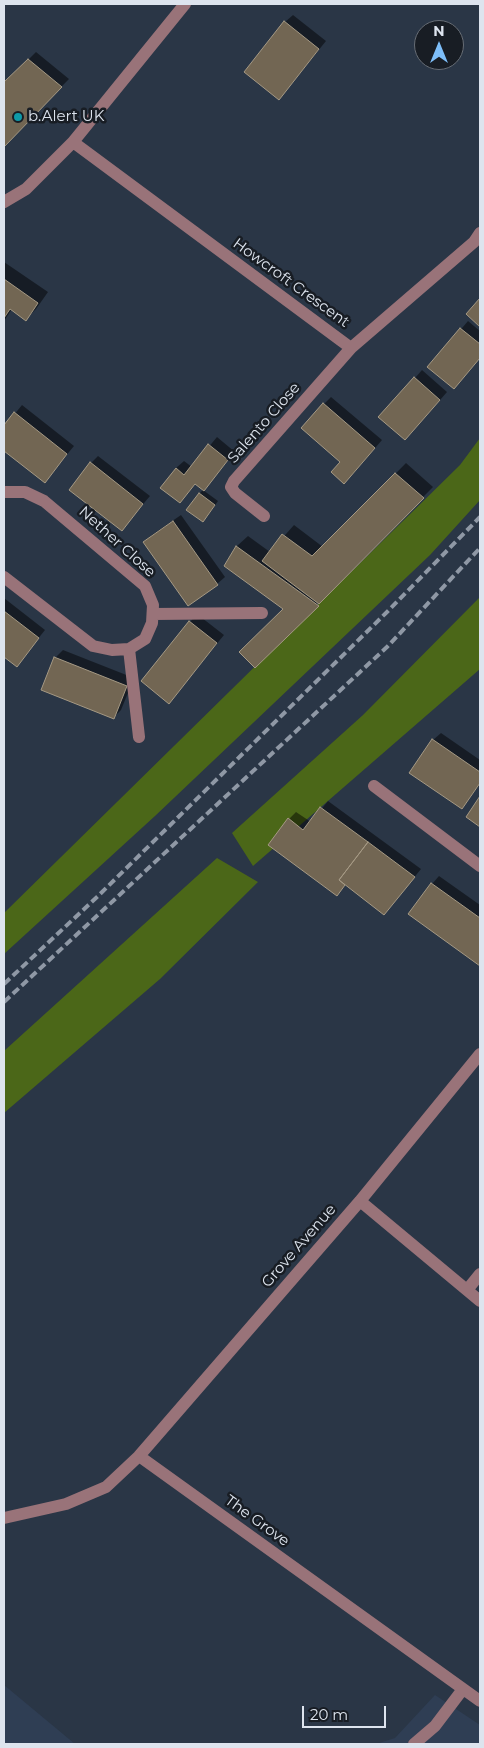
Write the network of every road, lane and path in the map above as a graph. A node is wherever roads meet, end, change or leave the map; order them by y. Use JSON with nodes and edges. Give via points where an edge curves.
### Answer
{"nodes":[{"id":1,"x":185,"y":4,"type":"edge"},
{"id":2,"x":73,"y":142,"type":"junction"},
{"id":3,"x":4,"y":202,"type":"edge"},
{"id":4,"x":480,"y":233,"type":"edge"},
{"id":5,"x":351,"y":348,"type":"junction"},
{"id":6,"x":4,"y":492,"type":"edge"},
{"id":7,"x":264,"y":516,"type":"dead end"},
{"id":8,"x":4,"y":577,"type":"edge"},
{"id":9,"x":262,"y":613,"type":"dead end"},
{"id":10,"x":153,"y":614,"type":"junction"},
{"id":11,"x":129,"y":649,"type":"junction"},
{"id":12,"x":139,"y":736,"type":"dead end"},
{"id":13,"x":374,"y":786,"type":"dead end"},
{"id":14,"x":480,"y":866,"type":"edge"},
{"id":15,"x":480,"y":1054,"type":"edge"},
{"id":16,"x":360,"y":1201,"type":"junction"},
{"id":17,"x":480,"y":1274,"type":"edge"},
{"id":18,"x":467,"y":1290,"type":"junction"},
{"id":19,"x":480,"y":1301,"type":"edge"},
{"id":20,"x":139,"y":1456,"type":"junction"},
{"id":21,"x":4,"y":1518,"type":"edge"},
{"id":22,"x":463,"y":1689,"type":"junction"},
{"id":23,"x":480,"y":1701,"type":"edge"},
{"id":24,"x":414,"y":1744,"type":"edge"}],
"edges":[{"from":1,"to":2,"type":"street"},
{"from":2,"to":3,"type":"street","via":[[26,189]]},
{"from":2,"to":5,"type":"street","name":"Howcroft Crescent"},
{"from":4,"to":5,"type":"street","name":"Howcroft Crescent","via":[[474,242]]},
{"from":5,"to":7,"type":"street","name":"Salento Close","via":[[234,481],[231,487],[234,493]]},
{"from":6,"to":10,"type":"street","name":"Nether Close","via":[[25,492],[44,501],[145,586],[154,605]]},
{"from":8,"to":11,"type":"street","via":[[93,646]]},
{"from":9,"to":10,"type":"street"},
{"from":10,"to":11,"type":"street","via":[[145,639]]},
{"from":11,"to":12,"type":"street"},
{"from":13,"to":14,"type":"street"},
{"from":15,"to":16,"type":"street","name":"Grove Avenue"},
{"from":16,"to":18,"type":"street"},
{"from":16,"to":20,"type":"street","name":"Grove Avenue"},
{"from":17,"to":18,"type":"street"},
{"from":18,"to":19,"type":"street"},
{"from":20,"to":21,"type":"street","via":[[106,1487],[66,1504]]},
{"from":20,"to":22,"type":"street","name":"The Grove"},
{"from":22,"to":23,"type":"street","name":"The Grove"},
{"from":22,"to":24,"type":"street","via":[[435,1726]]}]}
